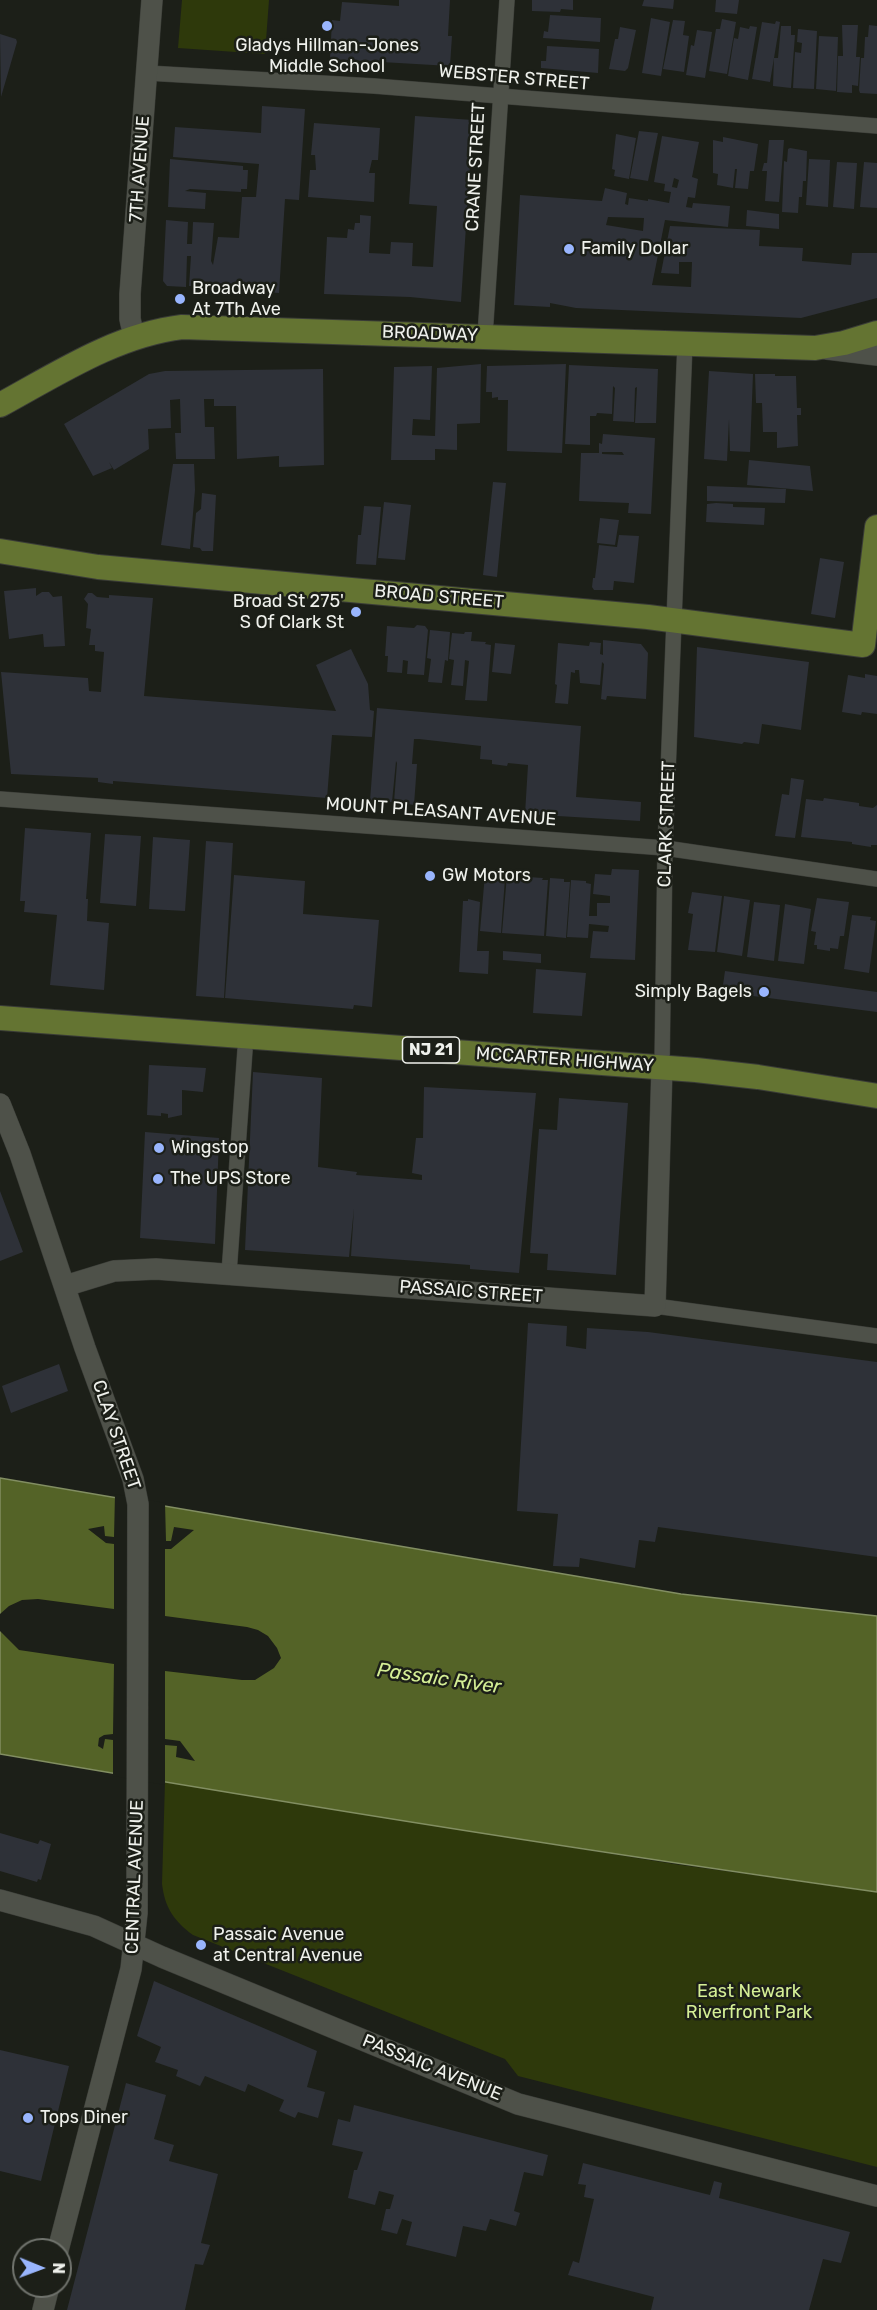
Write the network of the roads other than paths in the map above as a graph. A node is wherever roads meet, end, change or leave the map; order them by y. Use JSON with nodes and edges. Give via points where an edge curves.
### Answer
{"nodes":[{"id":1,"x":152,"y":0,"type":"edge"},
{"id":2,"x":507,"y":0,"type":"edge"},
{"id":3,"x":147,"y":73,"type":"junction"},
{"id":4,"x":500,"y":96,"type":"junction"},
{"id":5,"x":877,"y":126,"type":"edge"},
{"id":6,"x":877,"y":333,"type":"edge"},
{"id":7,"x":485,"y":336,"type":"junction"},
{"id":8,"x":135,"y":337,"type":"junction"},
{"id":9,"x":685,"y":343,"type":"junction"},
{"id":10,"x":815,"y":348,"type":"junction"},
{"id":11,"x":877,"y":355,"type":"edge"},
{"id":12,"x":0,"y":405,"type":"edge"},
{"id":13,"x":877,"y":527,"type":"edge"},
{"id":14,"x":0,"y":551,"type":"edge"},
{"id":15,"x":674,"y":620,"type":"junction"},
{"id":16,"x":870,"y":646,"type":"edge"},
{"id":17,"x":0,"y":799,"type":"edge"},
{"id":18,"x":665,"y":848,"type":"junction"},
{"id":19,"x":877,"y":879,"type":"edge"},
{"id":20,"x":0,"y":1018,"type":"edge"},
{"id":21,"x":246,"y":1036,"type":"junction"},
{"id":22,"x":662,"y":1067,"type":"junction"},
{"id":23,"x":877,"y":1096,"type":"edge"},
{"id":24,"x":0,"y":1104,"type":"edge"},
{"id":25,"x":229,"y":1274,"type":"junction"},
{"id":26,"x":65,"y":1286,"type":"junction"},
{"id":27,"x":656,"y":1306,"type":"junction"},
{"id":28,"x":877,"y":1336,"type":"edge"},
{"id":29,"x":138,"y":1782,"type":"joint"},
{"id":30,"x":0,"y":1900,"type":"edge"},
{"id":31,"x":133,"y":1942,"type":"junction"},
{"id":32,"x":877,"y":2196,"type":"edge"},
{"id":33,"x":61,"y":2238,"type":"edge"}],
"edges":[{"from":1,"to":3,"type":"main road","name":"7TH AVENUE"},
{"from":2,"to":4,"type":"street","name":"CRANE STREET"},
{"from":3,"to":4,"type":"street","name":"WEBSTER STREET"},
{"from":3,"to":8,"type":"main road","name":"7TH AVENUE","via":[[130,294]]},
{"from":4,"to":5,"type":"street","name":"WEBSTER STREET"},
{"from":4,"to":7,"type":"street","name":"CRANE STREET"},
{"from":6,"to":10,"type":"main road"},
{"from":7,"to":8,"type":"main road","name":"BROADWAY","via":[[182,327]]},
{"from":7,"to":9,"type":"main road","name":"BROADWAY"},
{"from":8,"to":12,"type":"main road","name":"BROADWAY"},
{"from":9,"to":10,"type":"main road","name":"BROADWAY"},
{"from":9,"to":15,"type":"street","name":"CLARK STREET"},
{"from":10,"to":11,"type":"main road","name":"BROADWAY"},
{"from":13,"to":16,"type":"main road"},
{"from":14,"to":15,"type":"main road","name":"BROAD STREET","via":[[98,567]]},
{"from":15,"to":16,"type":"main road","name":"BROAD STREET"},
{"from":15,"to":18,"type":"street","name":"CLARK STREET"},
{"from":17,"to":18,"type":"street","name":"MOUNT PLEASANT AVENUE"},
{"from":18,"to":19,"type":"street","name":"MOUNT PLEASANT AVENUE"},
{"from":18,"to":22,"type":"street","name":"CLARK STREET"},
{"from":20,"to":21,"type":"main road","name":"MCCARTER HIGHWAY","number":"NJ 21"},
{"from":21,"to":22,"type":"main road","name":"MCCARTER HIGHWAY","number":"NJ 21"},
{"from":21,"to":25,"type":"street"},
{"from":22,"to":23,"type":"main road","name":"MCCARTER HIGHWAY","number":"NJ 21"},
{"from":22,"to":27,"type":"main road","name":"CLARK STREET"},
{"from":24,"to":26,"type":"main road","name":"CLAY STREET"},
{"from":25,"to":26,"type":"main road","name":"PASSAIC STREET","via":[[128,1270]]},
{"from":25,"to":27,"type":"main road","name":"PASSAIC STREET"},
{"from":26,"to":29,"type":"main road","name":"CLAY STREET","via":[[138,1494]]},
{"from":27,"to":28,"type":"street","name":"PASSAIC STREET"},
{"from":29,"to":31,"type":"main road","name":"CENTRAL AVENUE","via":[[137,1913]]},
{"from":30,"to":31,"type":"main road","name":"PASSAIC AVENUE","via":[[94,1926]]},
{"from":31,"to":32,"type":"main road","name":"PASSAIC AVENUE","via":[[518,2104]]},
{"from":31,"to":33,"type":"main road","name":"CENTRAL AVENUE","via":[[129,1976]]}]}
